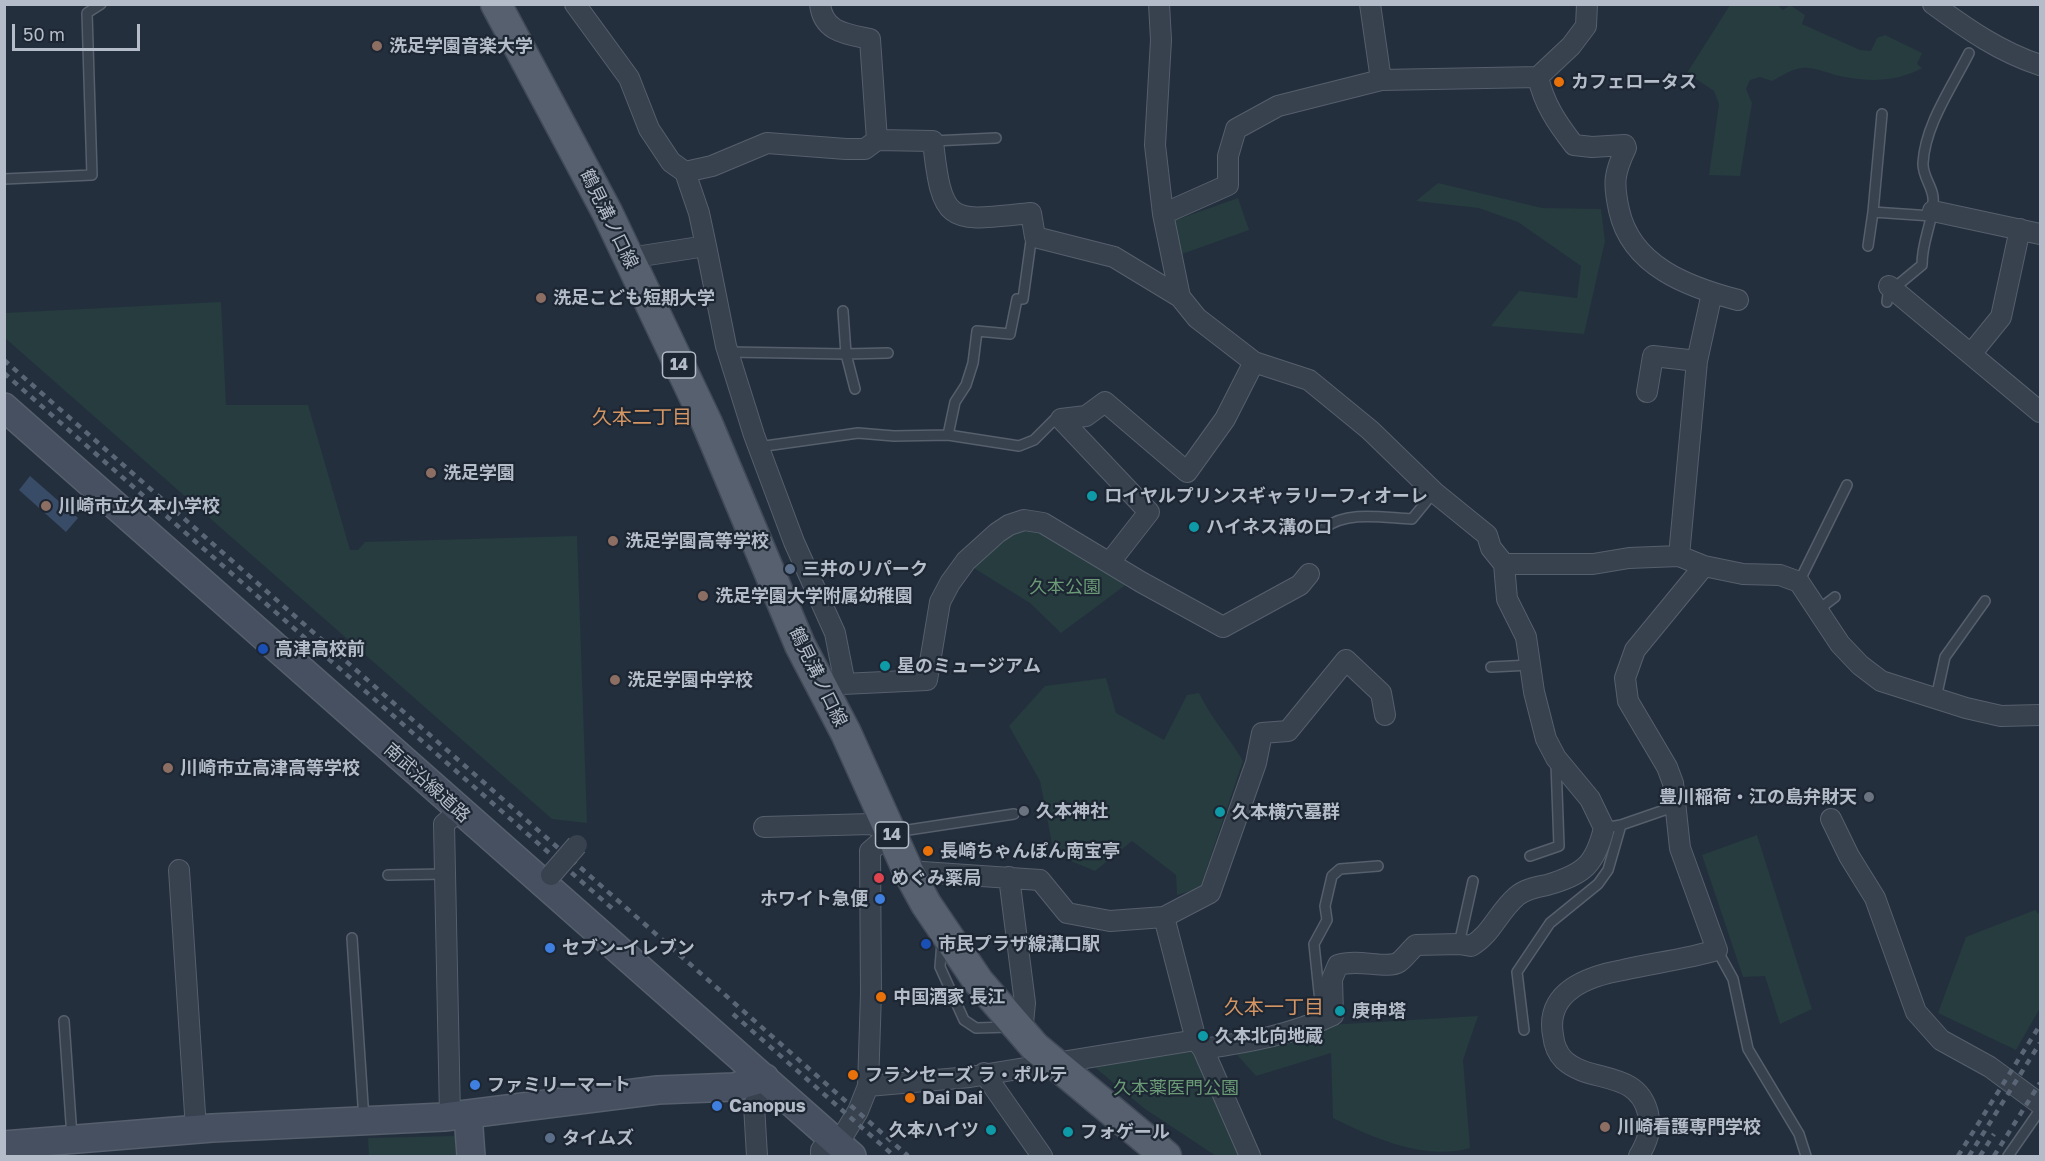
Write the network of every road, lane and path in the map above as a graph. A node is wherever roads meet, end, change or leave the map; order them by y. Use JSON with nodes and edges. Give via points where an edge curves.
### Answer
{"nodes":[{"id":1,"x":101,"y":4,"type":"edge"},
{"id":2,"x":496,"y":4,"type":"edge"},
{"id":3,"x":574,"y":4,"type":"edge"},
{"id":4,"x":820,"y":4,"type":"edge"},
{"id":5,"x":1159,"y":4,"type":"edge"},
{"id":6,"x":1370,"y":4,"type":"edge"},
{"id":7,"x":1587,"y":4,"type":"edge"},
{"id":8,"x":1933,"y":4,"type":"edge"},
{"id":9,"x":1969,"y":53,"type":"dead end"},
{"id":10,"x":2040,"y":65,"type":"edge"},
{"id":11,"x":1538,"y":77,"type":"junction"},
{"id":12,"x":1382,"y":80,"type":"junction"},
{"id":13,"x":1882,"y":114,"type":"dead end"},
{"id":14,"x":996,"y":138,"type":"dead end"},
{"id":15,"x":877,"y":140,"type":"junction"},
{"id":16,"x":933,"y":141,"type":"junction"},
{"id":17,"x":685,"y":172,"type":"junction"},
{"id":18,"x":4,"y":179,"type":"edge"},
{"id":19,"x":1873,"y":212,"type":"junction"},
{"id":20,"x":1163,"y":214,"type":"junction"},
{"id":21,"x":1932,"y":214,"type":"junction"},
{"id":22,"x":2020,"y":230,"type":"junction"},
{"id":23,"x":2040,"y":234,"type":"edge"},
{"id":24,"x":1035,"y":237,"type":"junction"},
{"id":25,"x":706,"y":246,"type":"junction"},
{"id":26,"x":1868,"y":246,"type":"dead end"},
{"id":27,"x":629,"y":258,"type":"junction"},
{"id":28,"x":1712,"y":293,"type":"junction"},
{"id":29,"x":1888,"y":294,"type":"joint"},
{"id":30,"x":1180,"y":297,"type":"junction"},
{"id":31,"x":1738,"y":300,"type":"dead end"},
{"id":32,"x":843,"y":311,"type":"dead end"},
{"id":33,"x":728,"y":352,"type":"junction"},
{"id":34,"x":888,"y":353,"type":"dead end"},
{"id":35,"x":846,"y":354,"type":"junction"},
{"id":36,"x":1971,"y":354,"type":"junction"},
{"id":37,"x":1698,"y":361,"type":"junction"},
{"id":38,"x":1254,"y":362,"type":"junction"},
{"id":39,"x":855,"y":389,"type":"dead end"},
{"id":40,"x":1647,"y":392,"type":"dead end"},
{"id":41,"x":4,"y":407,"type":"edge"},
{"id":42,"x":2040,"y":412,"type":"edge"},
{"id":43,"x":1061,"y":419,"type":"junction"},
{"id":44,"x":948,"y":435,"type":"junction"},
{"id":45,"x":758,"y":447,"type":"junction"},
{"id":46,"x":1847,"y":485,"type":"dead end"},
{"id":47,"x":1434,"y":492,"type":"junction"},
{"id":48,"x":784,"y":517,"type":"junction"},
{"id":49,"x":1325,"y":528,"type":"dead end"},
{"id":50,"x":752,"y":529,"type":"junction"},
{"id":51,"x":1679,"y":556,"type":"junction"},
{"id":52,"x":1110,"y":562,"type":"junction"},
{"id":53,"x":1504,"y":564,"type":"junction"},
{"id":54,"x":1704,"y":566,"type":"junction"},
{"id":55,"x":1309,"y":574,"type":"dead end"},
{"id":56,"x":1799,"y":582,"type":"junction"},
{"id":57,"x":1835,"y":597,"type":"dead end"},
{"id":58,"x":1985,"y":601,"type":"dead end"},
{"id":59,"x":1818,"y":610,"type":"junction"},
{"id":60,"x":1531,"y":665,"type":"junction"},
{"id":61,"x":1491,"y":667,"type":"dead end"},
{"id":62,"x":833,"y":685,"type":"junction"},
{"id":63,"x":1936,"y":698,"type":"junction"},
{"id":64,"x":1385,"y":715,"type":"dead end"},
{"id":65,"x":2040,"y":715,"type":"edge"},
{"id":66,"x":1556,"y":758,"type":"junction"},
{"id":67,"x":1676,"y":806,"type":"junction"},
{"id":68,"x":459,"y":811,"type":"junction"},
{"id":69,"x":1014,"y":814,"type":"dead end"},
{"id":70,"x":1831,"y":819,"type":"dead end"},
{"id":71,"x":1613,"y":826,"type":"junction"},
{"id":72,"x":764,"y":827,"type":"dead end"},
{"id":73,"x":891,"y":833,"type":"junction"},
{"id":74,"x":577,"y":845,"type":"dead end"},
{"id":75,"x":1530,"y":856,"type":"dead end"},
{"id":76,"x":1378,"y":866,"type":"dead end"},
{"id":77,"x":179,"y":870,"type":"dead end"},
{"id":78,"x":908,"y":870,"type":"junction"},
{"id":79,"x":445,"y":874,"type":"junction"},
{"id":80,"x":551,"y":874,"type":"dead end"},
{"id":81,"x":388,"y":875,"type":"dead end"},
{"id":82,"x":1009,"y":877,"type":"junction"},
{"id":83,"x":1473,"y":881,"type":"dead end"},
{"id":84,"x":1164,"y":917,"type":"junction"},
{"id":85,"x":352,"y":938,"type":"dead end"},
{"id":86,"x":1459,"y":944,"type":"junction"},
{"id":87,"x":1717,"y":950,"type":"junction"},
{"id":88,"x":1322,"y":1020,"type":"junction"},
{"id":89,"x":64,"y":1021,"type":"dead end"},
{"id":90,"x":1019,"y":1030,"type":"junction"},
{"id":91,"x":1524,"y":1030,"type":"dead end"},
{"id":92,"x":1199,"y":1045,"type":"junction"},
{"id":93,"x":1053,"y":1064,"type":"junction"},
{"id":94,"x":984,"y":1073,"type":"junction"},
{"id":95,"x":765,"y":1078,"type":"junction"},
{"id":96,"x":868,"y":1086,"type":"junction"},
{"id":97,"x":2040,"y":1104,"type":"edge"},
{"id":98,"x":2040,"y":1110,"type":"edge"},
{"id":99,"x":459,"y":1115,"type":"junction"},
{"id":100,"x":364,"y":1122,"type":"junction"},
{"id":101,"x":196,"y":1129,"type":"junction"},
{"id":102,"x":73,"y":1139,"type":"junction"},
{"id":103,"x":4,"y":1145,"type":"edge"},
{"id":104,"x":836,"y":1149,"type":"edge"},
{"id":105,"x":471,"y":1156,"type":"edge"},
{"id":106,"x":757,"y":1156,"type":"edge"},
{"id":107,"x":1042,"y":1156,"type":"edge"},
{"id":108,"x":1166,"y":1156,"type":"edge"},
{"id":109,"x":1250,"y":1156,"type":"edge"},
{"id":110,"x":1639,"y":1156,"type":"edge"},
{"id":111,"x":1806,"y":1156,"type":"edge"},
{"id":112,"x":2008,"y":1156,"type":"edge"}],
"edges":[{"from":1,"to":18,"type":"lane","via":[[87,13],[92,175]]},
{"from":2,"to":27,"type":"main road","name":"鶴見溝ノ口線","number":"14"},
{"from":3,"to":17,"type":"street","via":[[628,78],[649,129],[671,162]]},
{"from":4,"to":15,"type":"street","via":[[821,17],[828,27],[870,39]]},
{"from":5,"to":20,"type":"street","via":[[1161,40],[1155,145]]},
{"from":6,"to":12,"type":"street"},
{"from":7,"to":11,"type":"street","via":[[1586,26]]},
{"from":8,"to":10,"type":"street","via":[[1979,37]]},
{"from":9,"to":21,"type":"lane","via":[[1926,139],[1923,166],[1934,197]]},
{"from":11,"to":12,"type":"street"},
{"from":11,"to":28,"type":"street","via":[[1542,96],[1555,121],[1574,145],[1626,148],[1615,170],[1615,191],[1623,230],[1629,238],[1663,272]]},
{"from":12,"to":20,"type":"street","via":[[1278,106],[1236,129],[1228,156],[1228,185]]},
{"from":13,"to":19,"type":"lane"},
{"from":14,"to":16,"type":"lane"},
{"from":15,"to":16,"type":"street"},
{"from":15,"to":17,"type":"street","via":[[865,149],[767,143],[712,166]]},
{"from":16,"to":24,"type":"street","via":[[939,189],[952,212],[980,218],[1031,213]]},
{"from":17,"to":25,"type":"street"},
{"from":19,"to":21,"type":"lane"},
{"from":19,"to":26,"type":"lane"},
{"from":20,"to":30,"type":"street"},
{"from":21,"to":22,"type":"street"},
{"from":21,"to":29,"type":"lane","via":[[1922,244],[1922,265]]},
{"from":22,"to":23,"type":"street"},
{"from":22,"to":36,"type":"street","via":[[2001,317]]},
{"from":24,"to":30,"type":"street","via":[[1113,257]]},
{"from":24,"to":44,"type":"lane","via":[[1031,241],[1023,299],[1017,299],[1010,334],[977,331],[973,363],[955,402]]},
{"from":25,"to":27,"type":"street"},
{"from":25,"to":33,"type":"street"},
{"from":27,"to":50,"type":"main road","name":"鶴見溝ノ口線","number":"14"},
{"from":28,"to":31,"type":"street"},
{"from":28,"to":37,"type":"street"},
{"from":29,"to":36,"type":"street"},
{"from":30,"to":38,"type":"street","via":[[1197,318]]},
{"from":32,"to":35,"type":"lane"},
{"from":33,"to":35,"type":"lane"},
{"from":33,"to":45,"type":"street"},
{"from":34,"to":35,"type":"lane"},
{"from":35,"to":39,"type":"lane"},
{"from":36,"to":42,"type":"street"},
{"from":37,"to":40,"type":"street","via":[[1653,356]]},
{"from":37,"to":51,"type":"street"},
{"from":38,"to":43,"type":"street","via":[[1225,419],[1187,471],[1105,402],[1086,416]]},
{"from":38,"to":47,"type":"street","via":[[1309,380],[1370,430]]},
{"from":41,"to":68,"type":"street","name":"南武沿線道路"},
{"from":43,"to":44,"type":"lane","via":[[1054,420],[1034,440],[1019,446]]},
{"from":43,"to":52,"type":"street","via":[[1149,512]]},
{"from":44,"to":45,"type":"lane","via":[[858,433]]},
{"from":45,"to":48,"type":"street"},
{"from":46,"to":56,"type":"lane"},
{"from":47,"to":49,"type":"lane","via":[[1412,519],[1350,517],[1334,520]]},
{"from":47,"to":53,"type":"street","via":[[1487,536]]},
{"from":48,"to":50,"type":"street"},
{"from":48,"to":62,"type":"street","via":[[835,633]]},
{"from":50,"to":62,"type":"main road","name":"鶴見溝ノ口線","number":"14","via":[[800,645]]},
{"from":51,"to":53,"type":"street","via":[[1593,564]]},
{"from":51,"to":54,"type":"street"},
{"from":52,"to":55,"type":"street","via":[[1223,627],[1300,585]]},
{"from":52,"to":62,"type":"street","via":[[1043,522],[1024,520],[1009,525],[966,561],[950,583],[940,602],[927,680]]},
{"from":53,"to":60,"type":"street","via":[[1507,598],[1526,637]]},
{"from":54,"to":56,"type":"street","via":[[1743,574],[1780,575]]},
{"from":54,"to":67,"type":"street","via":[[1635,650],[1625,678],[1629,701],[1667,767]]},
{"from":56,"to":59,"type":"street"},
{"from":57,"to":59,"type":"lane"},
{"from":58,"to":63,"type":"lane","via":[[1945,657]]},
{"from":59,"to":63,"type":"street","via":[[1840,644],[1881,681]]},
{"from":60,"to":61,"type":"lane"},
{"from":60,"to":66,"type":"street","via":[[1546,738]]},
{"from":62,"to":73,"type":"main road","name":"鶴見溝ノ口線","number":"14","via":[[846,733]]},
{"from":63,"to":65,"type":"street","via":[[2001,716]]},
{"from":64,"to":84,"type":"street","via":[[1381,693],[1346,660],[1288,731],[1262,733],[1256,763],[1210,893]]},
{"from":66,"to":71,"type":"street"},
{"from":66,"to":75,"type":"lane","via":[[1559,846]]},
{"from":67,"to":71,"type":"lane"},
{"from":67,"to":87,"type":"street","via":[[1684,860]]},
{"from":68,"to":79,"type":"street","via":[[444,824]]},
{"from":68,"to":95,"type":"street","name":"南武沿線道路"},
{"from":69,"to":73,"type":"lane"},
{"from":70,"to":97,"type":"street","via":[[1875,898],[1916,1012],[1941,1040],[1990,1067]]},
{"from":71,"to":86,"type":"street","via":[[1593,861],[1567,879],[1520,894],[1509,903],[1485,938],[1471,946]]},
{"from":71,"to":91,"type":"lane","via":[[1608,870],[1598,884],[1550,923],[1517,972]]},
{"from":72,"to":73,"type":"street","via":[[871,824]]},
{"from":73,"to":78,"type":"main road","name":"鶴見溝ノ口線","number":"14"},
{"from":73,"to":96,"type":"street","via":[[870,851]]},
{"from":74,"to":80,"type":"street","bridge":true},
{"from":76,"to":88,"type":"lane","via":[[1340,869],[1332,876],[1325,906],[1328,920],[1314,944]]},
{"from":77,"to":101,"type":"street"},
{"from":78,"to":82,"type":"street"},
{"from":78,"to":90,"type":"main road","name":"鶴見溝ノ口線","number":"14","via":[[944,934]]},
{"from":79,"to":81,"type":"lane"},
{"from":79,"to":99,"type":"street"},
{"from":82,"to":84,"type":"street","via":[[1040,880],[1067,913],[1110,921]]},
{"from":82,"to":90,"type":"street","via":[[1025,1003]]},
{"from":83,"to":86,"type":"lane"},
{"from":84,"to":92,"type":"street"},
{"from":85,"to":100,"type":"lane"},
{"from":86,"to":88,"type":"street","via":[[1416,945],[1398,963],[1388,966],[1355,961],[1338,966],[1332,979],[1333,1015]]},
{"from":87,"to":110,"type":"street","via":[[1595,975],[1569,989],[1556,1005],[1552,1029],[1555,1047],[1563,1059],[1576,1069],[1624,1084],[1639,1093],[1650,1125]]},
{"from":87,"to":111,"type":"lane","via":[[1733,979],[1748,1049],[1799,1134]]},
{"from":88,"to":92,"type":"street","via":[[1266,1039]]},
{"from":89,"to":102,"type":"lane"},
{"from":90,"to":93,"type":"main road","name":"鶴見溝ノ口線","number":"14"},
{"from":92,"to":93,"type":"street"},
{"from":92,"to":109,"type":"street"},
{"from":93,"to":94,"type":"street"},
{"from":93,"to":108,"type":"main road","name":"鶴見溝ノ口線","number":"14"},
{"from":94,"to":96,"type":"street"},
{"from":94,"to":107,"type":"street"},
{"from":95,"to":99,"type":"street","via":[[734,1087],[658,1090]]},
{"from":95,"to":104,"type":"street","name":"南武沿線道路"},
{"from":95,"to":106,"type":"street","via":[[754,1105]]},
{"from":96,"to":104,"type":"street"},
{"from":98,"to":112,"type":"lane"},
{"from":99,"to":100,"type":"street"},
{"from":99,"to":105,"type":"street"},
{"from":100,"to":101,"type":"street"},
{"from":101,"to":102,"type":"street"},
{"from":102,"to":103,"type":"street"}]}
